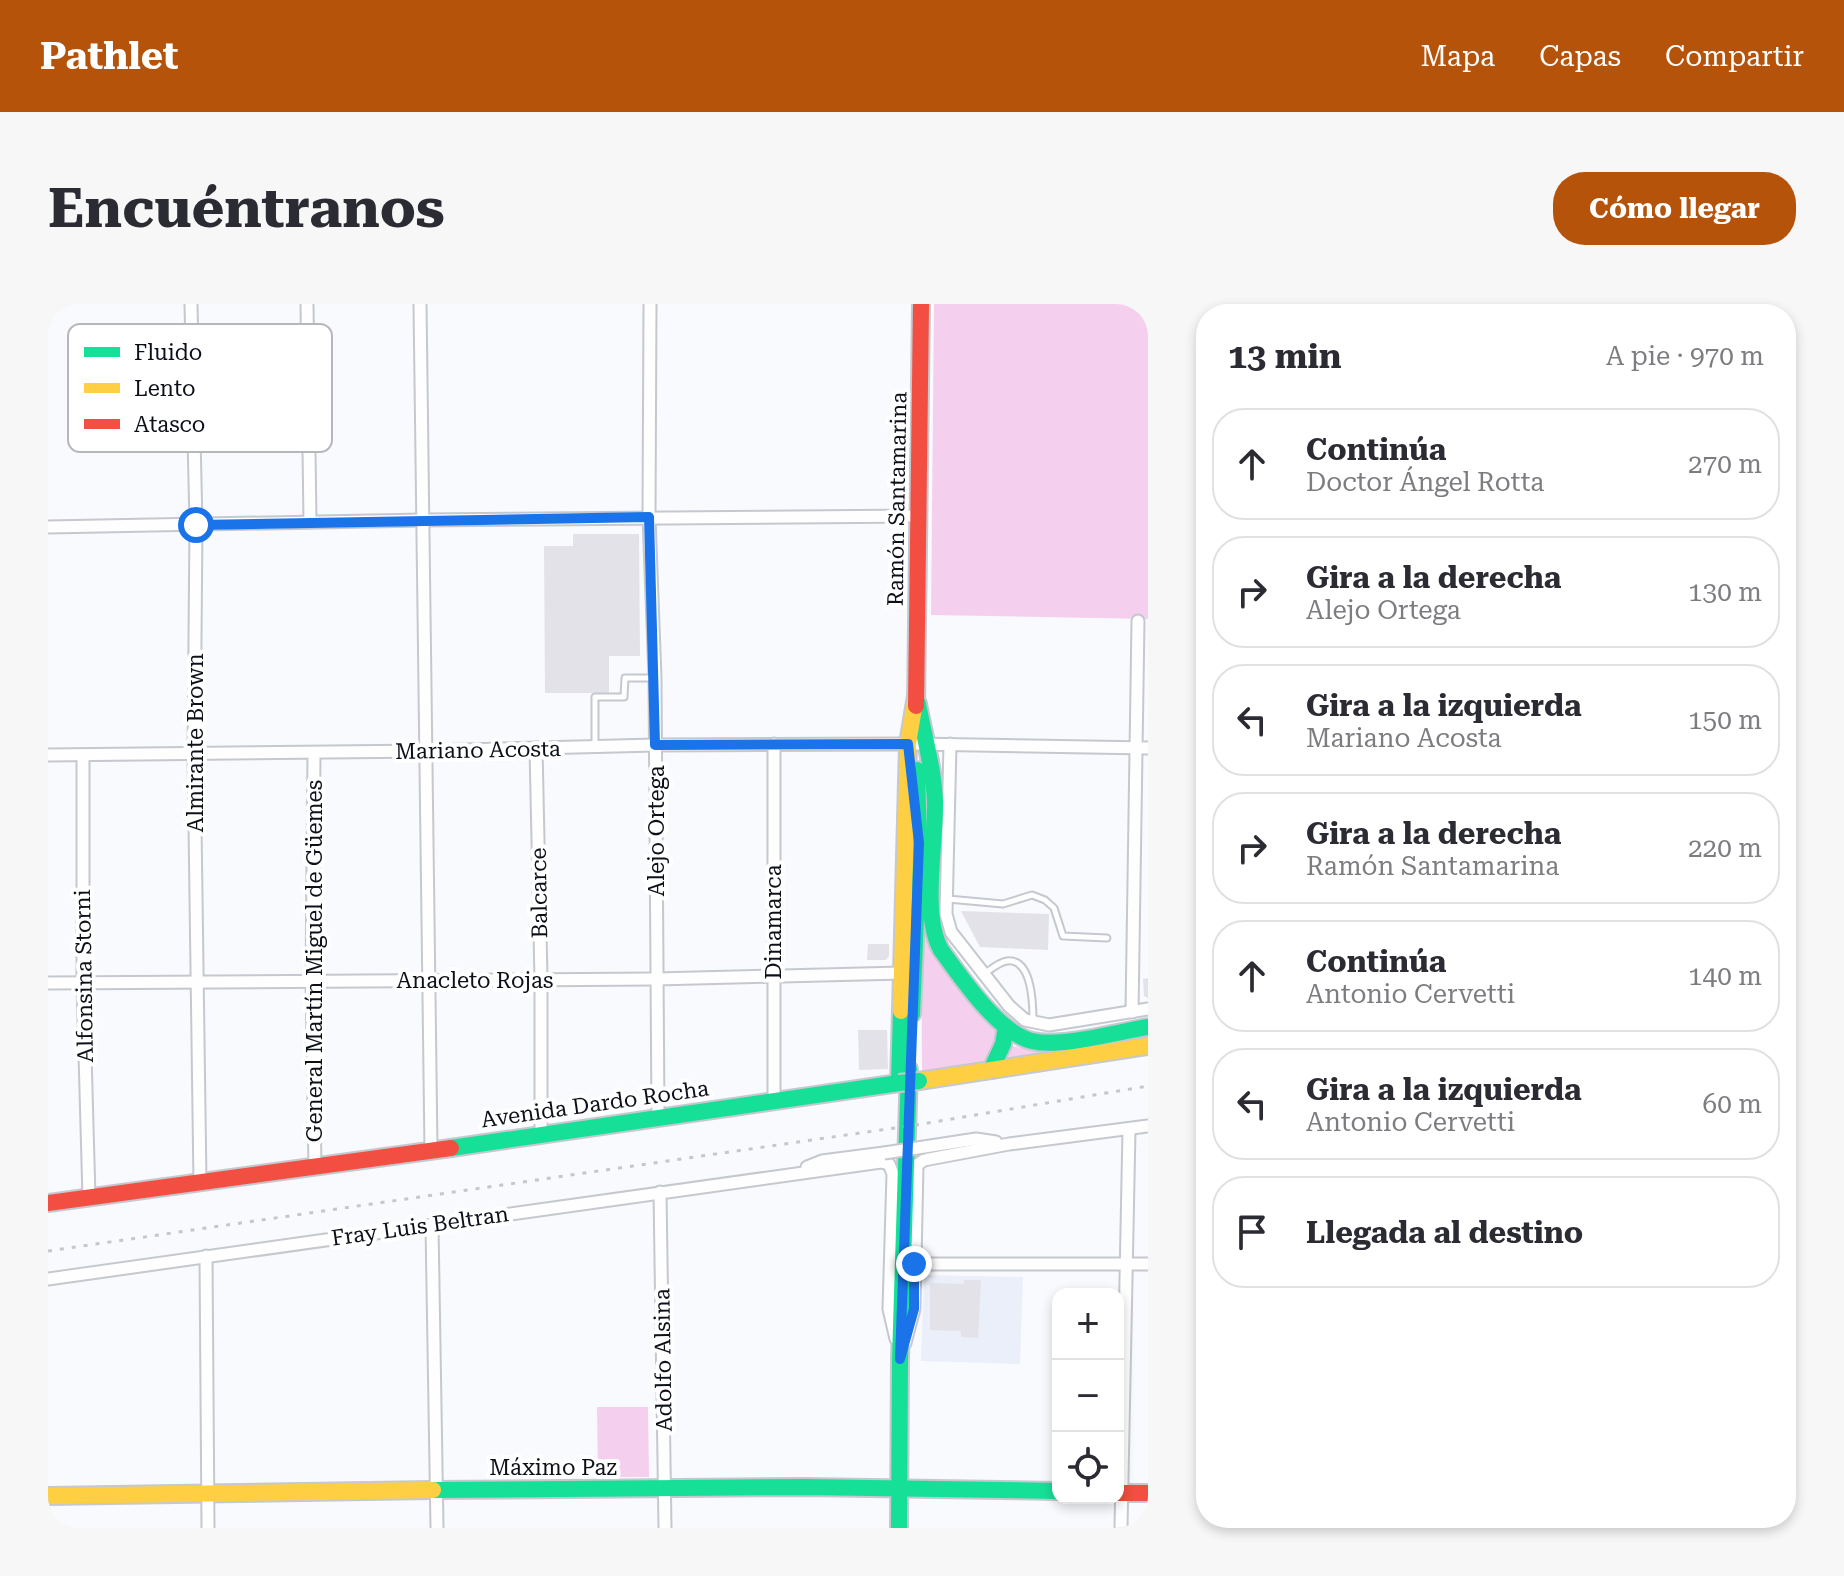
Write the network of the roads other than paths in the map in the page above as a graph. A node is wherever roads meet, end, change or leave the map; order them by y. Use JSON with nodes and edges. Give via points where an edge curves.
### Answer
{"nodes":[{"id":1,"x":191,"y":304,"type":"edge"},
{"id":2,"x":307,"y":304,"type":"edge"},
{"id":3,"x":420,"y":304,"type":"edge"},
{"id":4,"x":650,"y":304,"type":"edge"},
{"id":5,"x":921,"y":304,"type":"edge"},
{"id":6,"x":191,"y":324,"type":"edge"},
{"id":7,"x":307,"y":324,"type":"edge"},
{"id":8,"x":194,"y":452,"type":"edge"},
{"id":9,"x":309,"y":452,"type":"edge"},
{"id":10,"x":919,"y":516,"type":"junction"},
{"id":11,"x":649,"y":517,"type":"junction"},
{"id":12,"x":423,"y":520,"type":"junction"},
{"id":13,"x":310,"y":522,"type":"junction"},
{"id":14,"x":196,"y":525,"type":"junction"},
{"id":15,"x":48,"y":527,"type":"edge"},
{"id":16,"x":1138,"y":621,"type":"dead end"},
{"id":17,"x":655,"y":678,"type":"junction"},
{"id":18,"x":774,"y":744,"type":"junction"},
{"id":19,"x":917,"y":744,"type":"junction"},
{"id":20,"x":950,"y":744,"type":"junction"},
{"id":21,"x":655,"y":745,"type":"junction"},
{"id":22,"x":594,"y":747,"type":"junction"},
{"id":23,"x":536,"y":748,"type":"junction"},
{"id":24,"x":1143,"y":748,"type":"edge"},
{"id":25,"x":427,"y":751,"type":"junction"},
{"id":26,"x":194,"y":753,"type":"junction"},
{"id":27,"x":314,"y":753,"type":"junction"},
{"id":28,"x":48,"y":755,"type":"edge"},
{"id":29,"x":83,"y":756,"type":"junction"},
{"id":30,"x":947,"y":899,"type":"junction"},
{"id":31,"x":1107,"y":938,"type":"dead end"},
{"id":32,"x":902,"y":973,"type":"junction"},
{"id":33,"x":984,"y":974,"type":"junction"},
{"id":34,"x":773,"y":977,"type":"junction"},
{"id":35,"x":541,"y":979,"type":"junction"},
{"id":36,"x":656,"y":979,"type":"junction"},
{"id":37,"x":312,"y":980,"type":"junction"},
{"id":38,"x":429,"y":980,"type":"junction"},
{"id":39,"x":199,"y":982,"type":"junction"},
{"id":40,"x":48,"y":983,"type":"edge"},
{"id":41,"x":83,"y":983,"type":"junction"},
{"id":42,"x":1148,"y":1009,"type":"edge"},
{"id":43,"x":1132,"y":1012,"type":"junction"},
{"id":44,"x":1033,"y":1023,"type":"junction"},
{"id":45,"x":1006,"y":1027,"type":"junction"},
{"id":46,"x":1148,"y":1027,"type":"edge"},
{"id":47,"x":1148,"y":1046,"type":"edge"},
{"id":48,"x":991,"y":1070,"type":"junction"},
{"id":49,"x":899,"y":1083,"type":"junction"},
{"id":50,"x":774,"y":1100,"type":"junction"},
{"id":51,"x":658,"y":1117,"type":"junction"},
{"id":52,"x":1148,"y":1126,"type":"edge"},
{"id":53,"x":1129,"y":1130,"type":"junction"},
{"id":54,"x":541,"y":1134,"type":"junction"},
{"id":55,"x":1009,"y":1144,"type":"junction"},
{"id":56,"x":431,"y":1150,"type":"junction"},
{"id":57,"x":886,"y":1159,"type":"junction"},
{"id":58,"x":315,"y":1168,"type":"junction"},
{"id":59,"x":200,"y":1183,"type":"junction"},
{"id":60,"x":660,"y":1192,"type":"junction"},
{"id":61,"x":89,"y":1197,"type":"junction"},
{"id":62,"x":48,"y":1203,"type":"edge"},
{"id":63,"x":432,"y":1225,"type":"junction"},
{"id":64,"x":206,"y":1256,"type":"junction"},
{"id":65,"x":1127,"y":1263,"type":"junction"},
{"id":66,"x":914,"y":1264,"type":"junction"},
{"id":67,"x":1148,"y":1264,"type":"edge"},
{"id":68,"x":48,"y":1279,"type":"edge"},
{"id":69,"x":900,"y":1359,"type":"junction"},
{"id":70,"x":1122,"y":1432,"type":"edge"},
{"id":71,"x":899,"y":1487,"type":"junction"},
{"id":72,"x":664,"y":1488,"type":"junction"},
{"id":73,"x":436,"y":1489,"type":"junction"},
{"id":74,"x":1052,"y":1491,"type":"edge"},
{"id":75,"x":1124,"y":1493,"type":"edge"},
{"id":76,"x":1148,"y":1493,"type":"edge"},
{"id":77,"x":208,"y":1494,"type":"junction"},
{"id":78,"x":48,"y":1496,"type":"edge"},
{"id":79,"x":1120,"y":1504,"type":"edge"},
{"id":80,"x":208,"y":1528,"type":"edge"},
{"id":81,"x":437,"y":1528,"type":"edge"},
{"id":82,"x":665,"y":1528,"type":"edge"},
{"id":83,"x":899,"y":1528,"type":"edge"},
{"id":84,"x":1121,"y":1528,"type":"edge"}],
"edges":[{"from":1,"to":6,"type":"street","name":"Almirante Brown"},
{"from":2,"to":7,"type":"street"},
{"from":3,"to":12,"type":"street"},
{"from":4,"to":11,"type":"street","name":"Alejo Ortega"},
{"from":5,"to":10,"type":"main road","name":"Ramón Santamarina"},
{"from":8,"to":14,"type":"street","name":"Almirante Brown"},
{"from":9,"to":13,"type":"street"},
{"from":10,"to":11,"type":"street"},
{"from":10,"to":19,"type":"main road","name":"Ramón Santamarina"},
{"from":11,"to":12,"type":"street"},
{"from":11,"to":17,"type":"street","name":"Alejo Ortega"},
{"from":12,"to":13,"type":"street"},
{"from":12,"to":25,"type":"street"},
{"from":13,"to":14,"type":"street"},
{"from":14,"to":15,"type":"street"},
{"from":14,"to":26,"type":"street","name":"Almirante Brown"},
{"from":16,"to":24,"type":"street"},
{"from":17,"to":21,"type":"street","name":"Alejo Ortega"},
{"from":17,"to":22,"type":"lane","via":[[625,678],[624,697],[595,697]]},
{"from":18,"to":19,"type":"street","name":"Mariano Acosta"},
{"from":18,"to":21,"type":"street","name":"Mariano Acosta"},
{"from":18,"to":34,"type":"street","name":"Dinamarca"},
{"from":19,"to":20,"type":"street","name":"Mariano Acosta"},
{"from":19,"to":32,"type":"main road","name":"Ramón Santamarina"},
{"from":19,"to":45,"type":"main road","name":"Ramón Santamarina","via":[[935,799],[932,930],[941,950]]},
{"from":19,"to":69,"type":"main road","name":"Ramón Santamarina","via":[[919,843]]},
{"from":20,"to":24,"type":"street","name":"Mariano Acosta"},
{"from":20,"to":30,"type":"street"},
{"from":21,"to":22,"type":"street","name":"Mariano Acosta"},
{"from":21,"to":36,"type":"street","name":"Alejo Ortega"},
{"from":22,"to":23,"type":"street","name":"Mariano Acosta"},
{"from":23,"to":25,"type":"street","name":"Mariano Acosta"},
{"from":23,"to":35,"type":"street","name":"Balcarce"},
{"from":24,"to":43,"type":"street"},
{"from":25,"to":27,"type":"street","name":"Mariano Acosta"},
{"from":25,"to":38,"type":"street"},
{"from":26,"to":27,"type":"street","name":"Mariano Acosta"},
{"from":26,"to":29,"type":"street","name":"Mariano Acosta"},
{"from":26,"to":39,"type":"street","name":"Almirante Brown"},
{"from":27,"to":37,"type":"street","name":"General Martín Miguel de Güemes"},
{"from":28,"to":29,"type":"street","name":"Mariano Acosta"},
{"from":29,"to":41,"type":"street","name":"Alfonsina Storni"},
{"from":30,"to":31,"type":"lane","via":[[1003,904],[1032,895],[1054,908],[1063,936]]},
{"from":30,"to":33,"type":"street","via":[[951,932]]},
{"from":32,"to":34,"type":"street","name":"Anacleto Rojas"},
{"from":32,"to":49,"type":"main road","name":"Ramón Santamarina"},
{"from":33,"to":44,"type":"street","via":[[1017,1014]]},
{"from":33,"to":44,"type":"lane","via":[[1012,961],[1029,977]]},
{"from":34,"to":36,"type":"street","name":"Anacleto Rojas"},
{"from":34,"to":50,"type":"street","name":"Dinamarca"},
{"from":35,"to":36,"type":"street","name":"Anacleto Rojas"},
{"from":35,"to":38,"type":"street","name":"Anacleto Rojas"},
{"from":35,"to":54,"type":"street","name":"Balcarce"},
{"from":36,"to":51,"type":"street","name":"Alejo Ortega"},
{"from":37,"to":38,"type":"street","name":"Anacleto Rojas"},
{"from":37,"to":39,"type":"street","name":"Anacleto Rojas"},
{"from":37,"to":58,"type":"street","name":"General Martín Miguel de Güemes"},
{"from":38,"to":56,"type":"street"},
{"from":39,"to":41,"type":"street","name":"Anacleto Rojas"},
{"from":39,"to":59,"type":"street","name":"Almirante Brown"},
{"from":40,"to":41,"type":"street","name":"Anacleto Rojas"},
{"from":41,"to":61,"type":"street","name":"Alfonsina Storni"},
{"from":42,"to":43,"type":"street"},
{"from":43,"to":44,"type":"street"},
{"from":45,"to":46,"type":"main road","via":[[1023,1039],[1044,1042]]},
{"from":45,"to":48,"type":"main road"},
{"from":47,"to":48,"type":"main road","name":"Avenida Dardo Rocha"},
{"from":48,"to":49,"type":"main road","name":"Avenida Dardo Rocha","bridge":true},
{"from":49,"to":50,"type":"main road","name":"Avenida Dardo Rocha"},
{"from":50,"to":51,"type":"main road","name":"Avenida Dardo Rocha"},
{"from":51,"to":54,"type":"main road","name":"Avenida Dardo Rocha"},
{"from":52,"to":53,"type":"street","name":"Fray Luis Beltran"},
{"from":53,"to":55,"type":"street","name":"Fray Luis Beltran"},
{"from":53,"to":65,"type":"street"},
{"from":54,"to":56,"type":"main road","name":"Avenida Dardo Rocha"},
{"from":55,"to":57,"type":"street","name":"Fray Luis Beltran","bridge":true,"via":[[976,1139]]},
{"from":55,"to":66,"type":"street","name":"Fray Luis Beltran","via":[[917,1165]]},
{"from":56,"to":58,"type":"main road","name":"Avenida Dardo Rocha"},
{"from":57,"to":60,"type":"street","name":"Fray Luis Beltran","via":[[822,1161],[792,1173]]},
{"from":57,"to":69,"type":"street","via":[[893,1174],[889,1309]]},
{"from":58,"to":59,"type":"main road","name":"Avenida Dardo Rocha"},
{"from":59,"to":61,"type":"main road","name":"Avenida Dardo Rocha"},
{"from":60,"to":63,"type":"street","name":"Fray Luis Beltran"},
{"from":60,"to":72,"type":"street","name":"Adolfo Alsina"},
{"from":61,"to":62,"type":"main road","name":"Avenida Dardo Rocha"},
{"from":63,"to":64,"type":"street","name":"Fray Luis Beltran"},
{"from":63,"to":73,"type":"street"},
{"from":64,"to":68,"type":"street","name":"Fray Luis Beltran"},
{"from":64,"to":77,"type":"street"},
{"from":65,"to":66,"type":"street"},
{"from":65,"to":67,"type":"street"},
{"from":65,"to":70,"type":"street"},
{"from":66,"to":69,"type":"street","via":[[914,1309]]},
{"from":69,"to":71,"type":"main road","name":"Ramón Santamarina"},
{"from":71,"to":72,"type":"main road","name":"Máximo Paz"},
{"from":71,"to":74,"type":"main road","name":"Máximo Paz"},
{"from":71,"to":83,"type":"main road","name":"Ramón Santamarina"},
{"from":72,"to":73,"type":"main road","name":"Máximo Paz"},
{"from":72,"to":82,"type":"street","name":"Adolfo Alsina"},
{"from":73,"to":77,"type":"main road","name":"Máximo Paz"},
{"from":73,"to":81,"type":"street"},
{"from":75,"to":76,"type":"main road"},
{"from":77,"to":78,"type":"main road","name":"Máximo Paz"},
{"from":77,"to":80,"type":"street"},
{"from":79,"to":84,"type":"street"}]}
